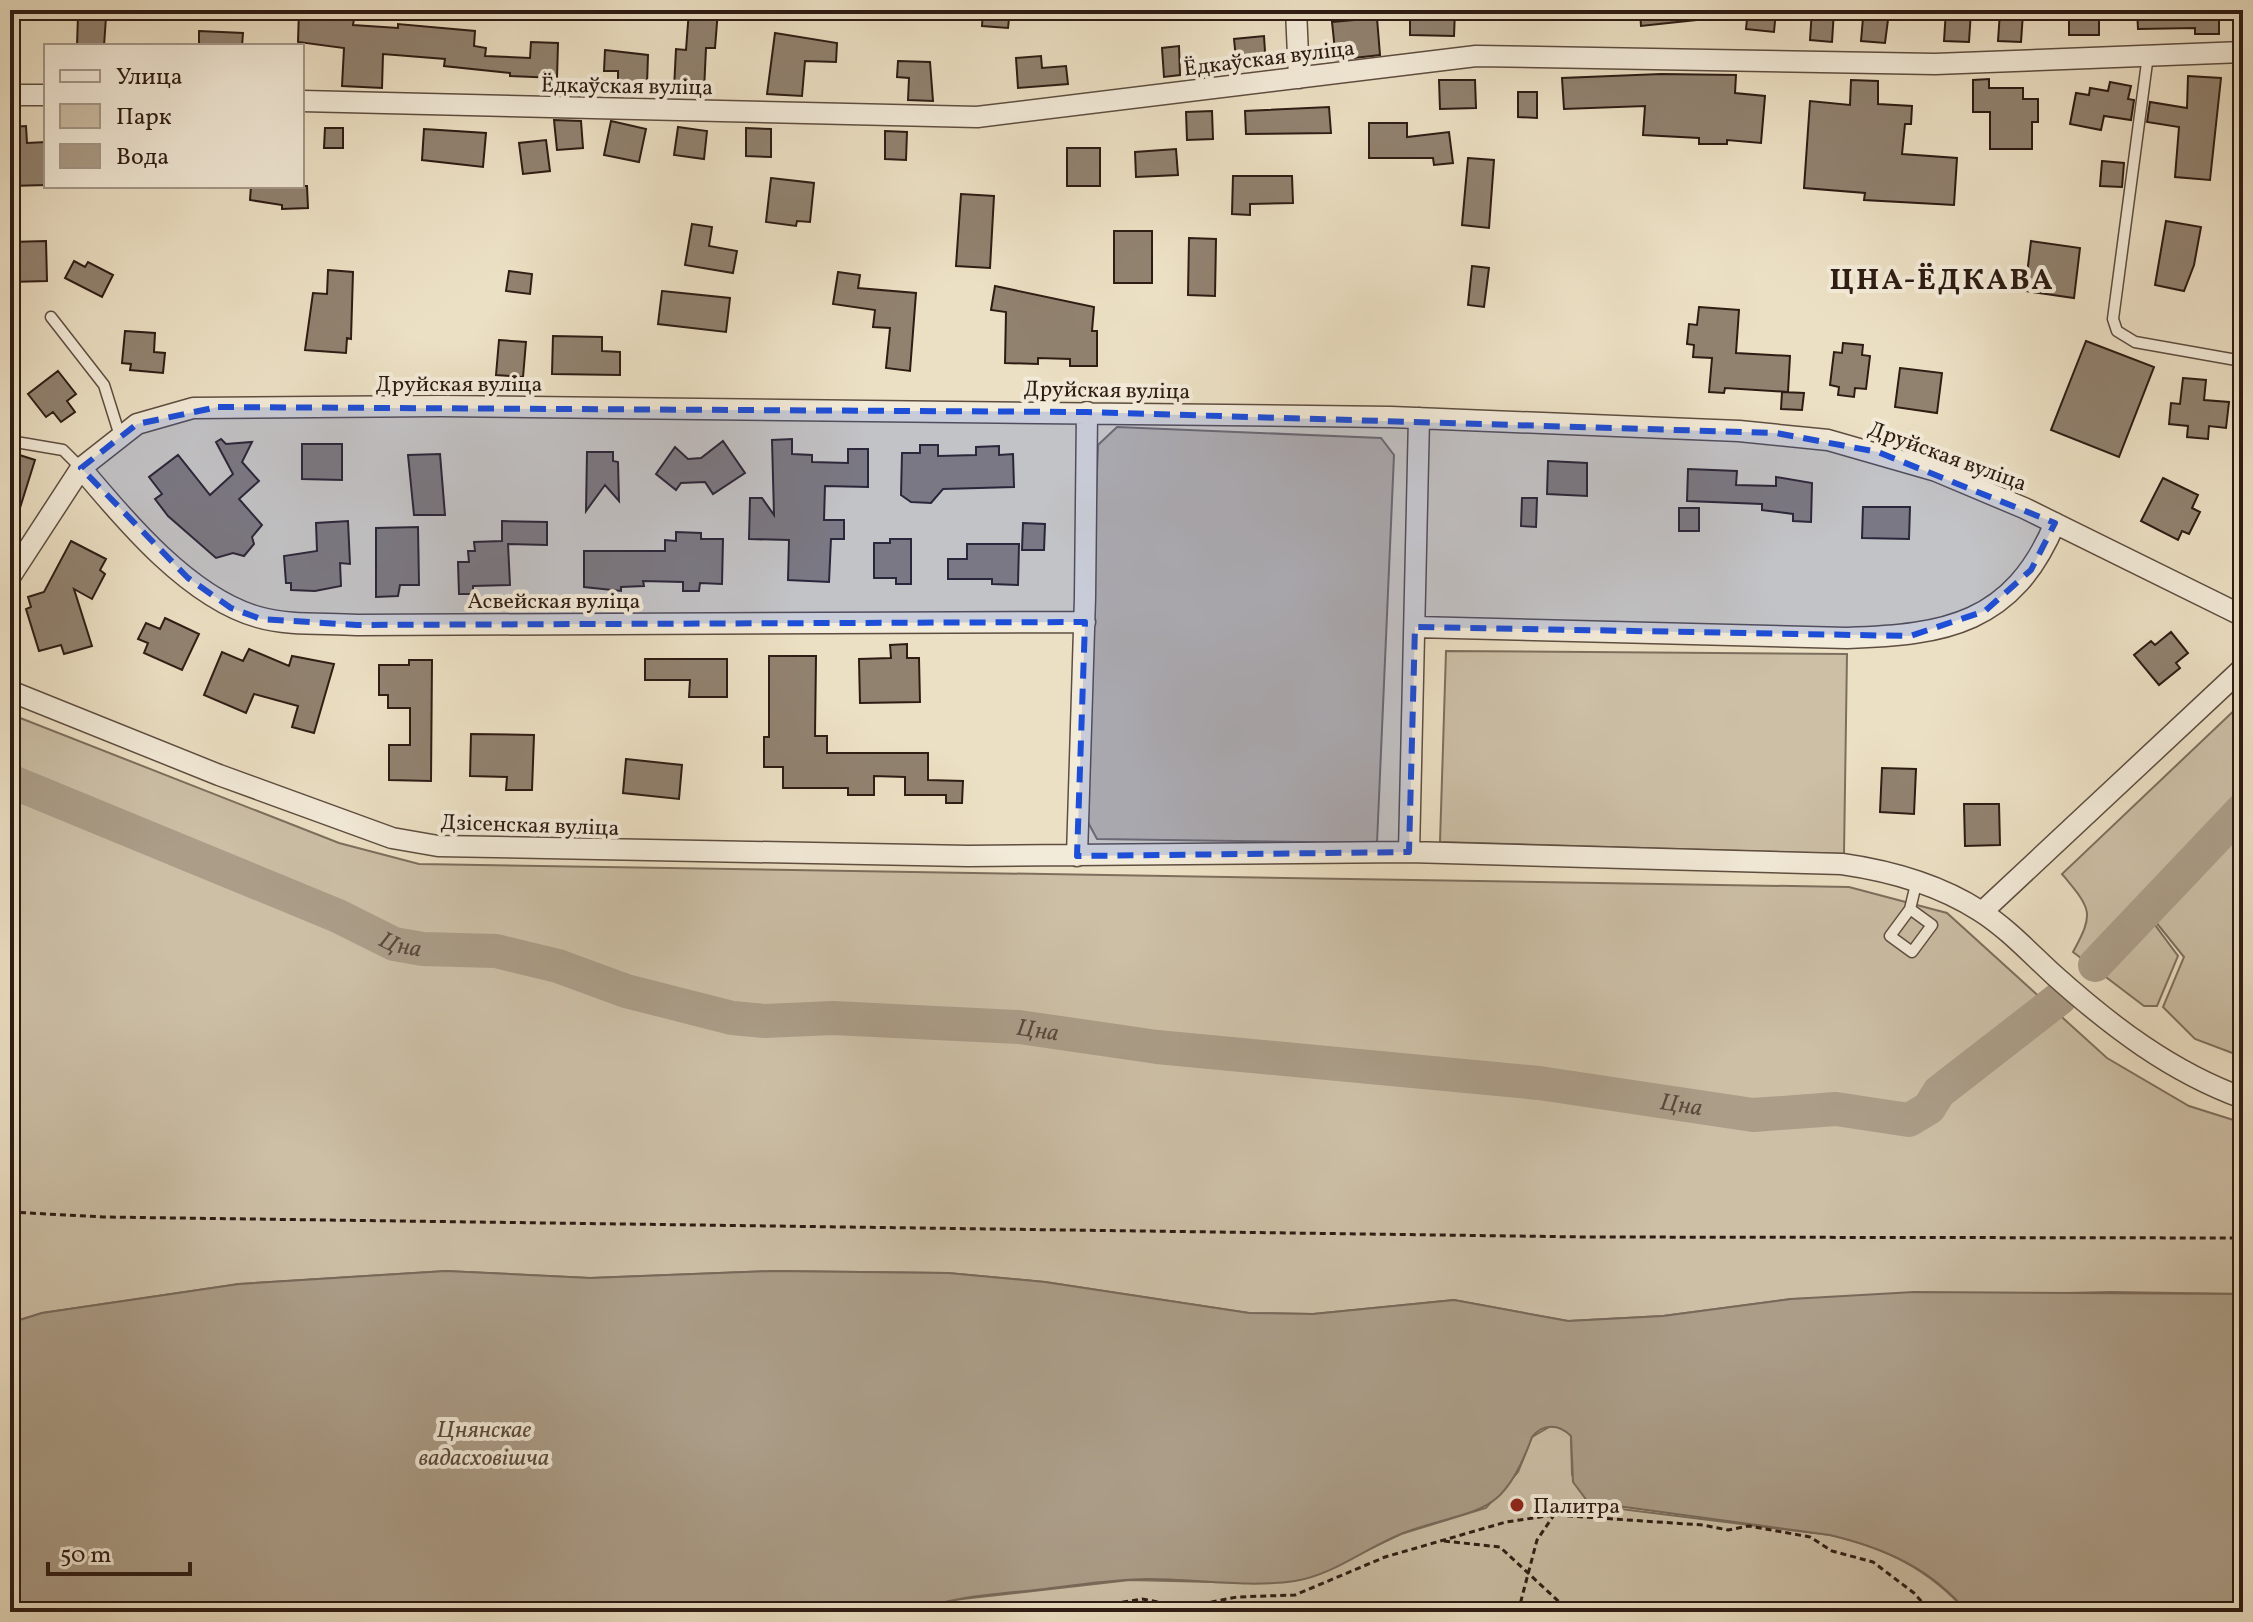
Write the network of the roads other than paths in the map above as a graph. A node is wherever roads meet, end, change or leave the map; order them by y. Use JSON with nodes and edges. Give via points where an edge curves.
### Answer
{"nodes":[{"id":1,"x":1296,"y":10,"type":"edge"},
{"id":2,"x":2243,"y":52,"type":"edge"},
{"id":3,"x":2148,"y":55,"type":"junction"},
{"id":4,"x":1299,"y":78,"type":"junction"},
{"id":5,"x":10,"y":95,"type":"edge"},
{"id":6,"x":44,"y":95,"type":"edge"},
{"id":7,"x":304,"y":101,"type":"edge"},
{"id":8,"x":51,"y":317,"type":"dead end"},
{"id":9,"x":2242,"y":361,"type":"edge"},
{"id":10,"x":1087,"y":412,"type":"junction"},
{"id":11,"x":1419,"y":418,"type":"junction"},
{"id":12,"x":120,"y":436,"type":"junction"},
{"id":13,"x":10,"y":441,"type":"edge"},
{"id":14,"x":81,"y":468,"type":"junction"},
{"id":15,"x":2055,"y":523,"type":"junction"},
{"id":16,"x":10,"y":577,"type":"edge"},
{"id":17,"x":2243,"y":616,"type":"edge"},
{"id":18,"x":1085,"y":622,"type":"junction"},
{"id":19,"x":1415,"y":627,"type":"junction"},
{"id":20,"x":2243,"y":668,"type":"edge"},
{"id":21,"x":10,"y":691,"type":"edge"},
{"id":22,"x":1409,"y":852,"type":"junction"},
{"id":23,"x":1077,"y":856,"type":"junction"},
{"id":24,"x":1917,"y":880,"type":"junction"},
{"id":25,"x":1910,"y":909,"type":"dead end"},
{"id":26,"x":1982,"y":912,"type":"junction"},
{"id":27,"x":2243,"y":1098,"type":"edge"}],
"edges":[{"from":1,"to":4,"type":"street"},
{"from":2,"to":3,"type":"street","name":"Ёдкаўская вуліца"},
{"from":3,"to":4,"type":"street","name":"Ёдкаўская вуліца","via":[[1935,64],[1476,56]]},
{"from":3,"to":9,"type":"lane","via":[[2113,319],[2117,331],[2135,342]]},
{"from":4,"to":7,"type":"street","name":"Ёдкаўская вуліца","via":[[977,117]]},
{"from":5,"to":6,"type":"street"},
{"from":8,"to":12,"type":"lane","via":[[104,385]]},
{"from":10,"to":11,"type":"street","name":"Друйская вуліца"},
{"from":10,"to":12,"type":"street","name":"Друйская вуліца","via":[[266,405],[172,411]]},
{"from":10,"to":18,"type":"street"},
{"from":11,"to":15,"type":"street","name":"Друйская вуліца","via":[[1739,431],[1828,440],[1936,471]]},
{"from":11,"to":19,"type":"street"},
{"from":12,"to":14,"type":"street","name":"Друйская вуліца"},
{"from":13,"to":14,"type":"lane","via":[[63,450]]},
{"from":14,"to":16,"type":"street","name":"Друйская вуліца"},
{"from":14,"to":18,"type":"street","name":"Асвейская вуліца","via":[[188,578],[231,608],[261,619],[357,625]]},
{"from":15,"to":17,"type":"street","name":"Друйская вуліца"},
{"from":15,"to":19,"type":"street","via":[[2031,570],[1985,611],[1949,628],[1910,636]]},
{"from":18,"to":23,"type":"street"},
{"from":19,"to":22,"type":"street"},
{"from":20,"to":26,"type":"street"},
{"from":21,"to":23,"type":"street","name":"Дзісенская вуліца","via":[[219,775],[416,843]]},
{"from":22,"to":23,"type":"street","name":"Дзісенская вуліца"},
{"from":22,"to":24,"type":"street","name":"Дзісенская вуліца","via":[[1842,864]]},
{"from":24,"to":25,"type":"lane"},
{"from":24,"to":26,"type":"street","name":"Дзісенская вуліца"},
{"from":26,"to":27,"type":"street","name":"Дзісенская вуліца","via":[[2115,1026],[2190,1076]]}]}
